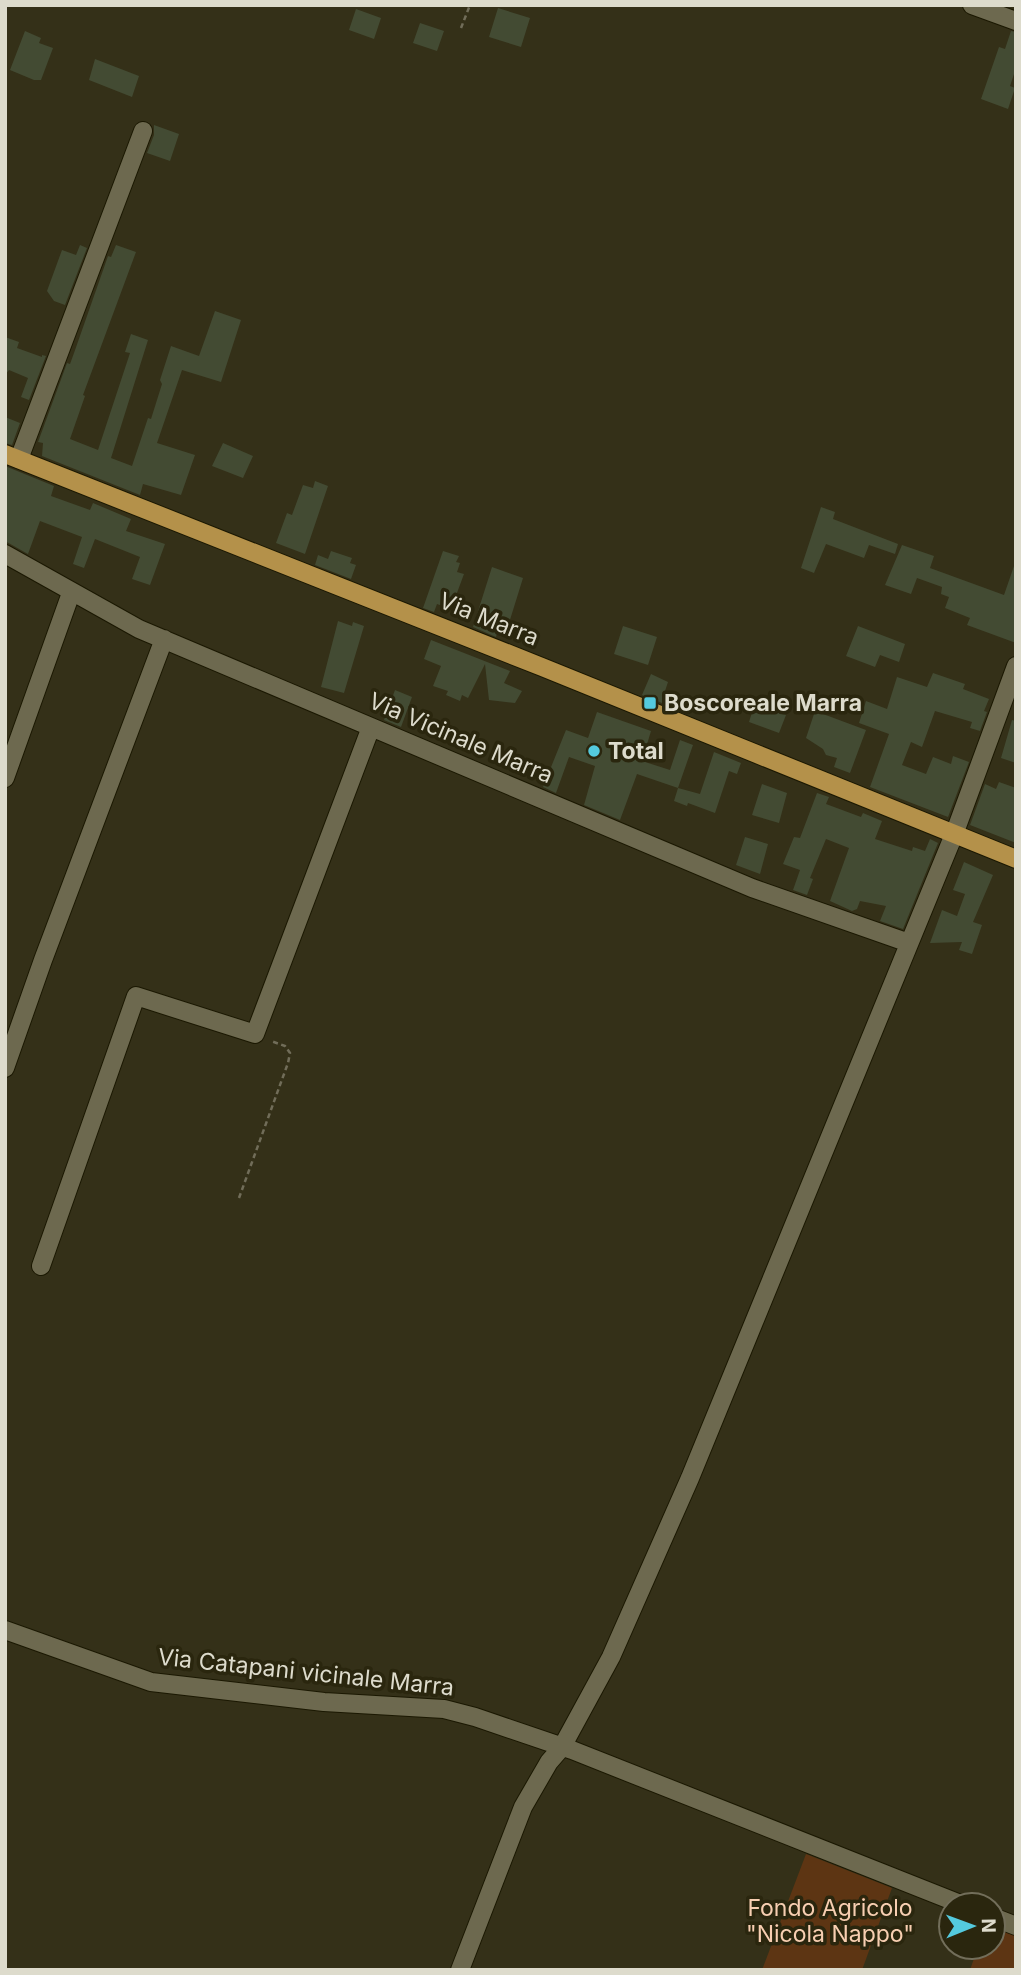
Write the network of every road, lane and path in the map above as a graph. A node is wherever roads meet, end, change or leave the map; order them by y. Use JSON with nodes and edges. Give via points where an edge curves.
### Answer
{"nodes":[{"id":1,"x":470,"y":5,"type":"edge"},
{"id":2,"x":972,"y":5,"type":"edge"},
{"id":3,"x":1016,"y":21,"type":"edge"},
{"id":4,"x":461,"y":28,"type":"dead end"},
{"id":5,"x":143,"y":131,"type":"dead end"},
{"id":6,"x":12,"y":456,"type":"edge"},
{"id":7,"x":5,"y":554,"type":"edge"},
{"id":8,"x":71,"y":593,"type":"junction"},
{"id":9,"x":164,"y":639,"type":"junction"},
{"id":10,"x":1016,"y":666,"type":"edge"},
{"id":11,"x":371,"y":727,"type":"junction"},
{"id":12,"x":5,"y":778,"type":"edge"},
{"id":13,"x":955,"y":832,"type":"junction"},
{"id":14,"x":1016,"y":859,"type":"edge"},
{"id":15,"x":909,"y":943,"type":"junction"},
{"id":16,"x":255,"y":1034,"type":"junction"},
{"id":17,"x":5,"y":1068,"type":"edge"},
{"id":18,"x":239,"y":1198,"type":"dead end"},
{"id":19,"x":41,"y":1266,"type":"dead end"},
{"id":20,"x":5,"y":1630,"type":"edge"},
{"id":21,"x":562,"y":1747,"type":"junction"},
{"id":22,"x":937,"y":1895,"type":"edge"},
{"id":23,"x":460,"y":1970,"type":"edge"}],
"edges":[{"from":1,"to":4,"type":"path"},
{"from":2,"to":3,"type":"street"},
{"from":5,"to":6,"type":"street"},
{"from":6,"to":13,"type":"main road","name":"Via Marra"},
{"from":7,"to":8,"type":"street","name":"Via Vicinale Marra"},
{"from":8,"to":9,"type":"street","name":"Via Vicinale Marra"},
{"from":8,"to":12,"type":"street"},
{"from":9,"to":11,"type":"street","name":"Via Vicinale Marra"},
{"from":9,"to":17,"type":"street"},
{"from":10,"to":13,"type":"street"},
{"from":11,"to":15,"type":"street","name":"Via Vicinale Marra","via":[[752,888]]},
{"from":11,"to":16,"type":"street"},
{"from":13,"to":14,"type":"main road","name":"Via Marra"},
{"from":13,"to":15,"type":"street"},
{"from":15,"to":21,"type":"street","via":[[690,1478],[611,1657]]},
{"from":16,"to":18,"type":"path","via":[[285,1046],[290,1053]]},
{"from":16,"to":19,"type":"street","via":[[136,996]]},
{"from":20,"to":21,"type":"street","name":"Via Catapani vicinale Marra","via":[[152,1682],[324,1702],[444,1709]]},
{"from":21,"to":22,"type":"street","name":"Via Catapani vicinale Marra"},
{"from":21,"to":23,"type":"street","via":[[523,1807]]}]}
